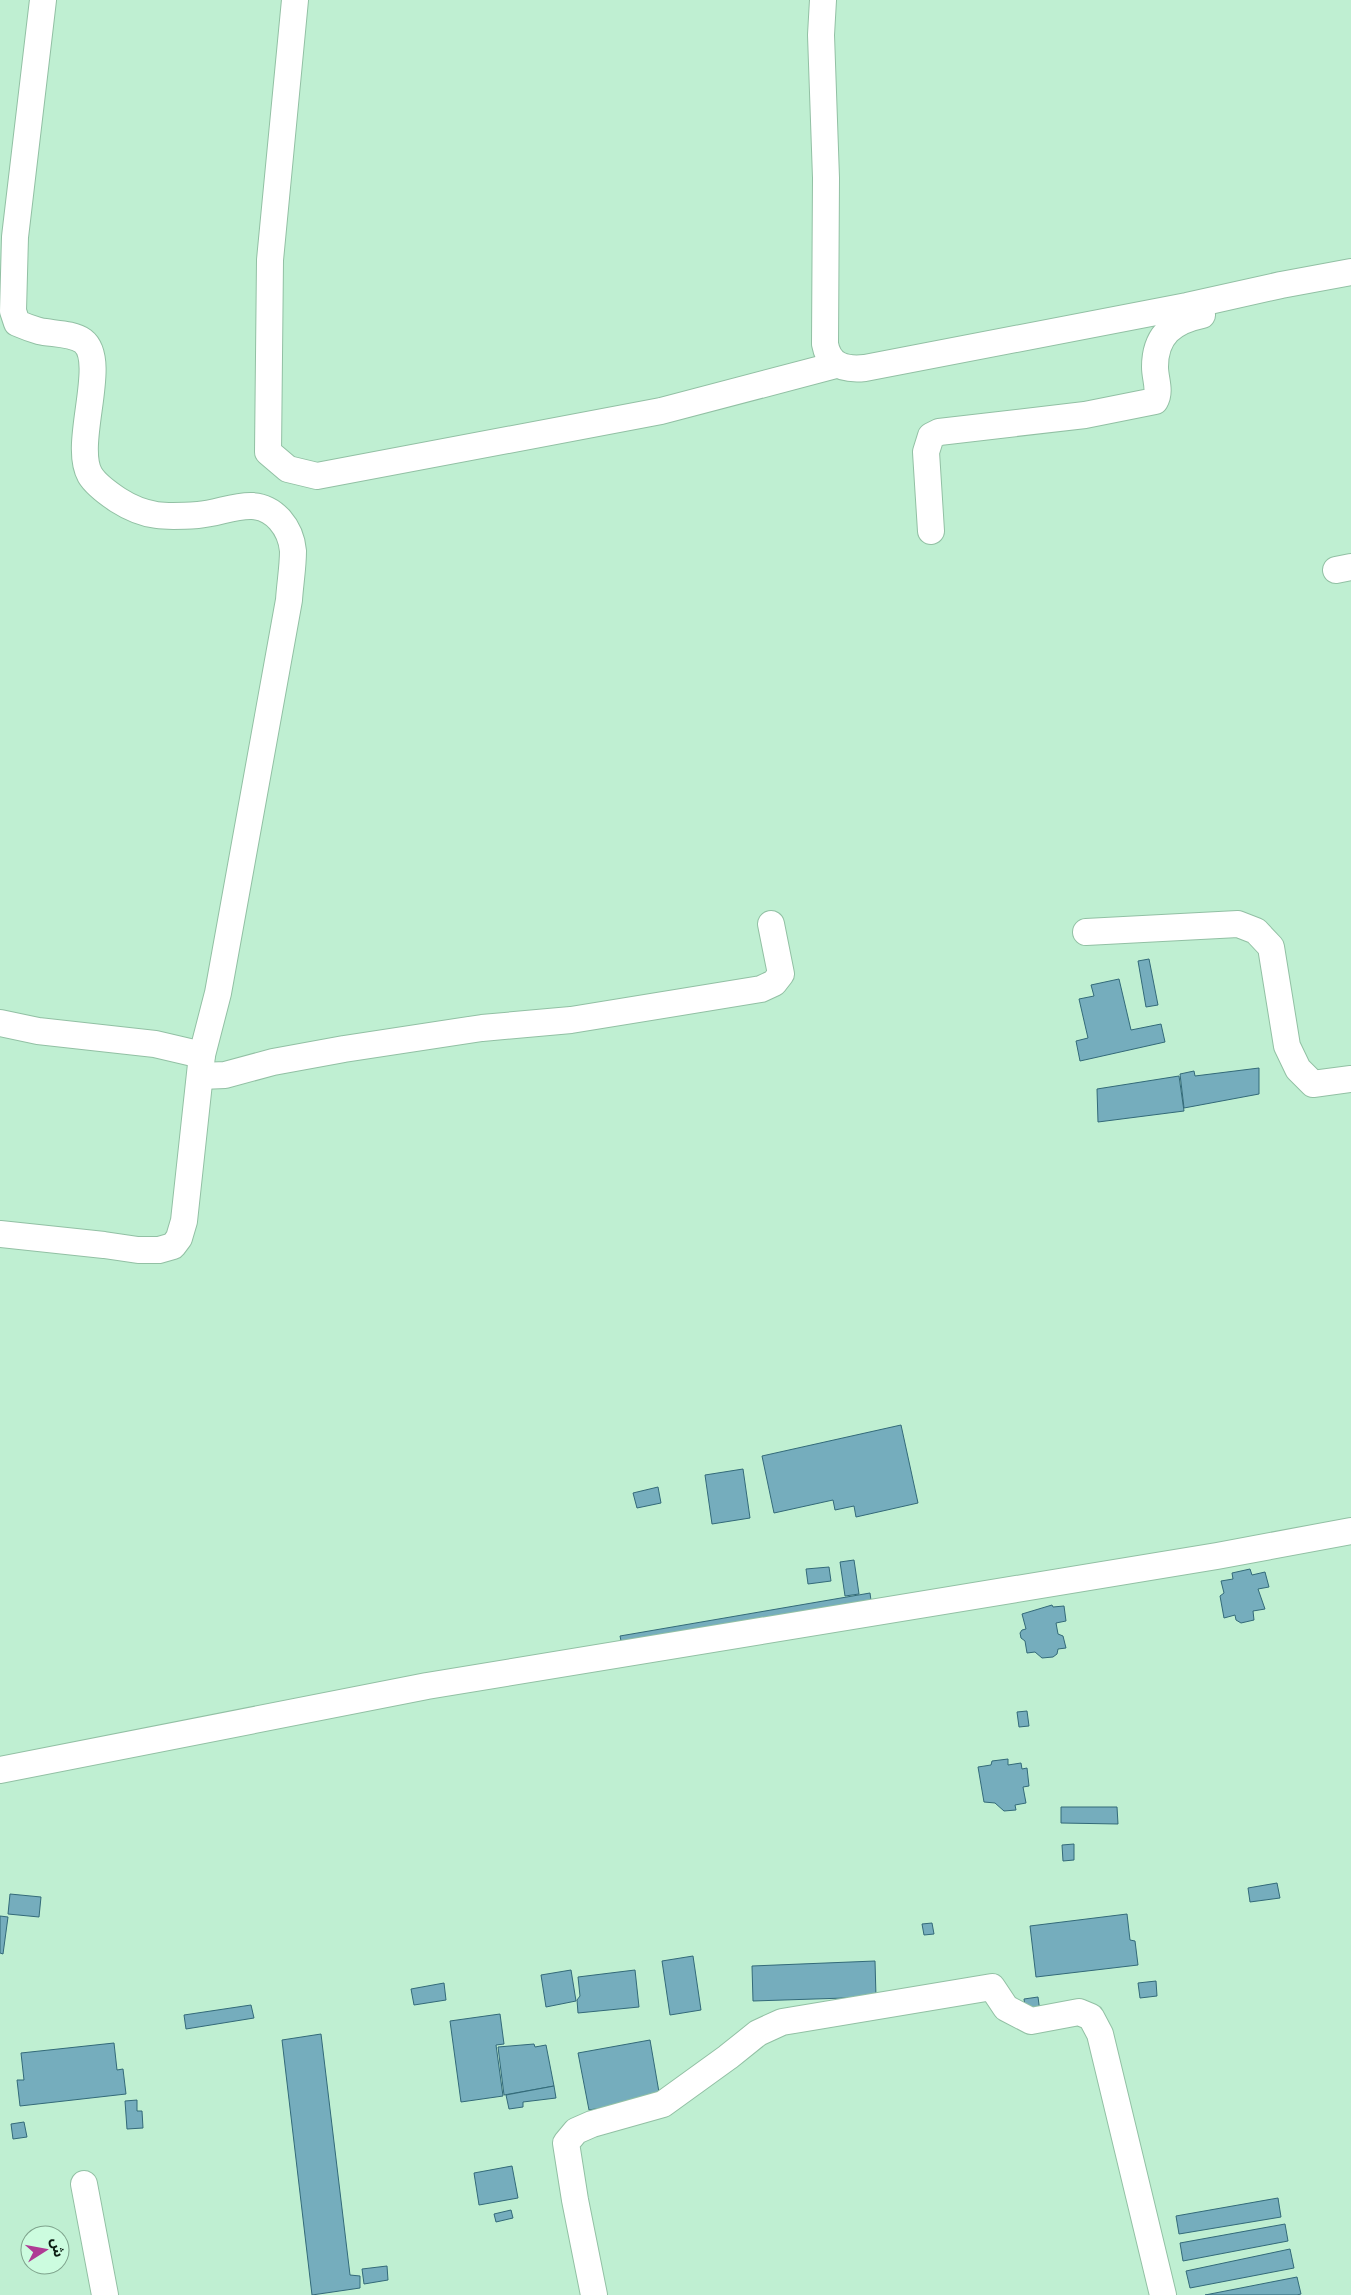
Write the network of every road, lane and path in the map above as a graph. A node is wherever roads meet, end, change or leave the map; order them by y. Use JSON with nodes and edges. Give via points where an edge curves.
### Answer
{"nodes":[{"id":1,"x":43,"y":0,"type":"edge"},
{"id":2,"x":296,"y":0,"type":"edge"},
{"id":3,"x":823,"y":0,"type":"edge"},
{"id":4,"x":1351,"y":272,"type":"edge"},
{"id":5,"x":1351,"y":289,"type":"edge"},
{"id":6,"x":836,"y":365,"type":"junction"},
{"id":7,"x":931,"y":531,"type":"dead end"},
{"id":8,"x":772,"y":924,"type":"dead end"},
{"id":9,"x":1086,"y":932,"type":"dead end"},
{"id":10,"x":0,"y":1023,"type":"edge"},
{"id":11,"x":201,"y":1066,"type":"junction"},
{"id":12,"x":1351,"y":1079,"type":"edge"},
{"id":13,"x":0,"y":1234,"type":"edge"},
{"id":14,"x":1351,"y":1531,"type":"edge"},
{"id":15,"x":0,"y":1770,"type":"edge"},
{"id":16,"x":84,"y":2184,"type":"dead end"},
{"id":17,"x":106,"y":2295,"type":"edge"},
{"id":18,"x":594,"y":2295,"type":"edge"},
{"id":19,"x":1163,"y":2295,"type":"edge"}],
"edges":[{"from":1,"to":11,"type":"street","via":[[15,237],[13,304],[17,323],[84,341],[88,348],[92,374],[84,451],[90,475],[108,494],[134,510],[155,515],[200,515],[247,505],[263,507],[286,527],[293,550],[287,609],[218,993]]},
{"from":2,"to":6,"type":"street","via":[[270,260],[268,452],[288,469],[317,476],[661,411]]},
{"from":3,"to":6,"type":"street","via":[[825,344]]},
{"from":4,"to":6,"type":"street","via":[[865,368]]},
{"from":5,"to":7,"type":"street","via":[[1199,316],[1175,324],[1165,332],[1159,345],[1155,367],[1158,396],[1151,403],[1085,415],[938,432],[931,436],[926,452]]},
{"from":8,"to":11,"type":"street","via":[[781,974],[774,983],[761,989],[571,1020],[482,1028],[344,1049],[225,1075]]},
{"from":9,"to":12,"type":"street","via":[[1238,924],[1256,931],[1271,947],[1287,1046],[1298,1069],[1313,1084]]},
{"from":10,"to":11,"type":"street","via":[[38,1031],[155,1044]]},
{"from":11,"to":13,"type":"street","via":[[184,1221],[173,1246],[138,1250]]},
{"from":14,"to":15,"type":"street","via":[[1207,1558],[427,1686]]},
{"from":16,"to":17,"type":"street"},
{"from":18,"to":19,"type":"street","via":[[566,2143],[576,2131],[663,2104],[758,2033],[782,2022],[992,1987],[1006,2008],[1031,2021],[1080,2012],[1091,2017],[1100,2034]]}]}
